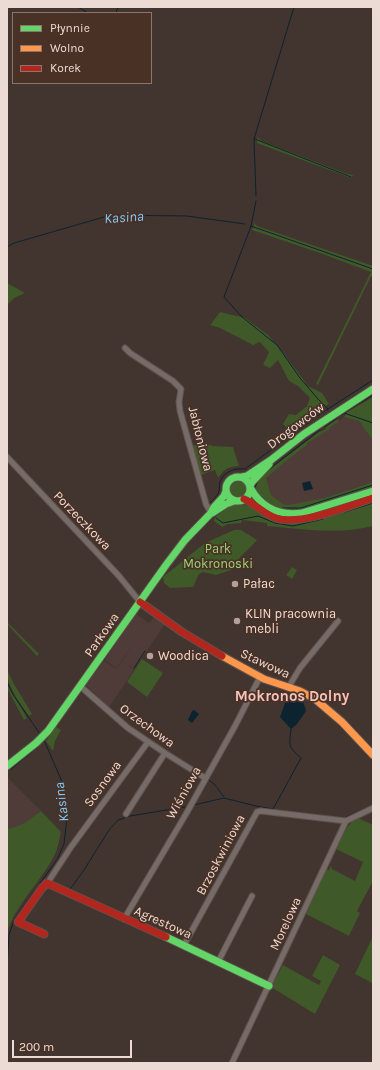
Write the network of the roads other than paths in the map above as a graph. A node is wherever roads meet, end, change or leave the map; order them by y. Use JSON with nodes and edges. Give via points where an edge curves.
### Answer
{"nodes":[{"id":1,"x":125,"y":348,"type":"dead end"},
{"id":2,"x":373,"y":389,"type":"edge"},
{"id":3,"x":7,"y":457,"type":"edge"},
{"id":4,"x":271,"y":460,"type":"junction"},
{"id":5,"x":242,"y":477,"type":"junction"},
{"id":6,"x":251,"y":488,"type":"junction"},
{"id":7,"x":373,"y":491,"type":"edge"},
{"id":8,"x":226,"y":492,"type":"junction"},
{"id":9,"x":373,"y":498,"type":"edge"},
{"id":10,"x":234,"y":500,"type":"junction"},
{"id":11,"x":244,"y":500,"type":"junction"},
{"id":12,"x":212,"y":513,"type":"junction"},
{"id":13,"x":140,"y":602,"type":"junction"},
{"id":14,"x":338,"y":621,"type":"dead end"},
{"id":15,"x":260,"y":677,"type":"junction"},
{"id":16,"x":80,"y":686,"type":"junction"},
{"id":17,"x":288,"y":688,"type":"junction"},
{"id":18,"x":148,"y":742,"type":"junction"},
{"id":19,"x":164,"y":753,"type":"junction"},
{"id":20,"x":373,"y":755,"type":"edge"},
{"id":21,"x":7,"y":766,"type":"edge"},
{"id":22,"x":205,"y":778,"type":"junction"},
{"id":23,"x":373,"y":808,"type":"edge"},
{"id":24,"x":126,"y":814,"type":"dead end"},
{"id":25,"x":346,"y":821,"type":"junction"},
{"id":26,"x":49,"y":881,"type":"junction"},
{"id":27,"x":252,"y":896,"type":"dead end"},
{"id":28,"x":124,"y":919,"type":"junction"},
{"id":29,"x":44,"y":934,"type":"dead end"},
{"id":30,"x":184,"y":945,"type":"junction"},
{"id":31,"x":218,"y":962,"type":"junction"},
{"id":32,"x":269,"y":986,"type":"junction"},
{"id":33,"x":232,"y":1063,"type":"edge"}],
"edges":[{"from":1,"to":12,"type":"street","name":"Jabłoniowa","via":[[173,380],[181,389],[180,411],[206,504]]},
{"from":2,"to":4,"type":"main road","name":"Drogowców","via":[[304,434]]},
{"from":3,"to":13,"type":"street","name":"Porzeczkowa","via":[[110,566]]},
{"from":4,"to":5,"type":"main road","name":"Drogowców"},
{"from":4,"to":6,"type":"main road","name":"Drogowców","via":[[252,482]]},
{"from":5,"to":6,"type":"main road","via":[[249,481]]},
{"from":5,"to":8,"type":"main road","via":[[228,481]]},
{"from":6,"to":7,"type":"main road","via":[[254,496],[268,507],[280,513],[291,514],[302,513]]},
{"from":6,"to":11,"type":"main road"},
{"from":8,"to":10,"type":"main road","via":[[229,498]]},
{"from":8,"to":12,"type":"main road","name":"Parkowa"},
{"from":9,"to":11,"type":"main road","via":[[293,520],[272,516]]},
{"from":10,"to":11,"type":"main road"},
{"from":10,"to":12,"type":"main road","name":"Parkowa"},
{"from":12,"to":13,"type":"main road","name":"Parkowa","via":[[185,540]]},
{"from":13,"to":15,"type":"main road","name":"Stawowa","via":[[200,643]]},
{"from":13,"to":16,"type":"main road","name":"Parkowa"},
{"from":14,"to":17,"type":"street"},
{"from":15,"to":17,"type":"main road","name":"Stawowa"},
{"from":15,"to":22,"type":"street","name":"Wiśniowa"},
{"from":16,"to":18,"type":"street","name":"Orzechowa","via":[[125,726]]},
{"from":16,"to":21,"type":"main road","name":"Parkowa","via":[[41,738]]},
{"from":17,"to":20,"type":"main road","name":"Stawowa","via":[[306,694],[324,707]]},
{"from":18,"to":19,"type":"street","name":"Orzechowa"},
{"from":18,"to":26,"type":"street","name":"Sosnowa"},
{"from":19,"to":22,"type":"street","name":"Orzechowa"},
{"from":19,"to":24,"type":"street"},
{"from":22,"to":28,"type":"street","name":"Wiśniowa"},
{"from":23,"to":25,"type":"street"},
{"from":25,"to":30,"type":"street","name":"Brzoskwiniowa","via":[[257,812]]},
{"from":25,"to":32,"type":"street","name":"Morelowa"},
{"from":26,"to":28,"type":"main road","name":"Agrestowa"},
{"from":26,"to":29,"type":"main road","via":[[18,922]]},
{"from":27,"to":31,"type":"street"},
{"from":28,"to":30,"type":"main road","name":"Agrestowa"},
{"from":30,"to":31,"type":"main road","name":"Agrestowa"},
{"from":31,"to":32,"type":"main road","name":"Agrestowa"},
{"from":32,"to":33,"type":"street","name":"Morelowa"}]}
